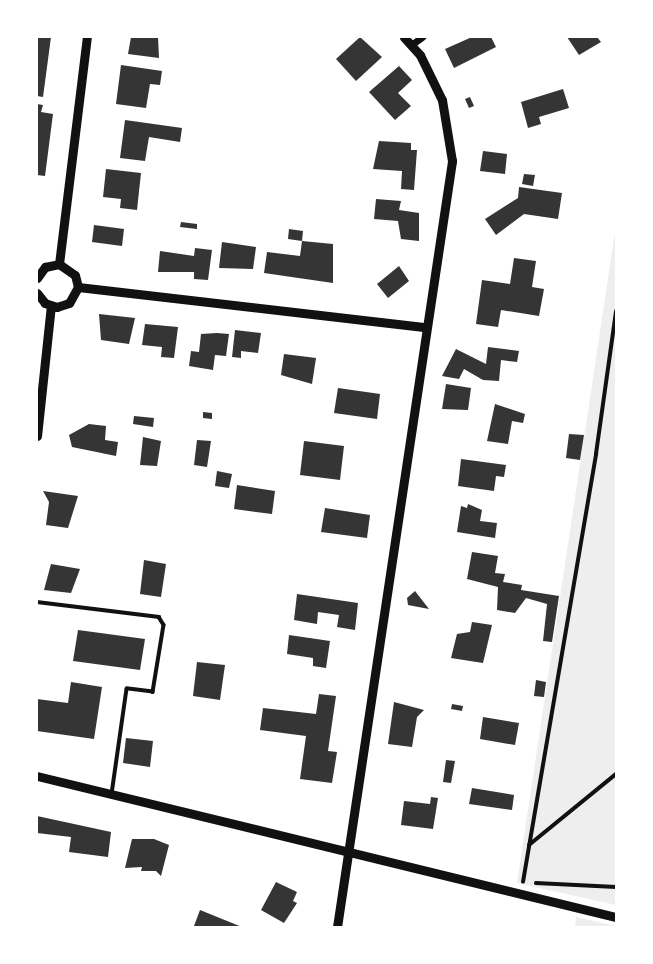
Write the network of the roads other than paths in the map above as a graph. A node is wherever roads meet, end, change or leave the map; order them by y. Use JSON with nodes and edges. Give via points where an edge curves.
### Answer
{"nodes":[{"id":1,"x":87,"y":37,"type":"edge"},
{"id":2,"x":404,"y":37,"type":"edge"},
{"id":3,"x":422,"y":37,"type":"edge"},
{"id":4,"x":411,"y":45,"type":"junction"},
{"id":5,"x":60,"y":264,"type":"junction"},
{"id":6,"x":37,"y":278,"type":"edge"},
{"id":7,"x":78,"y":287,"type":"junction"},
{"id":8,"x":37,"y":293,"type":"edge"},
{"id":9,"x":51,"y":306,"type":"junction"},
{"id":10,"x":426,"y":327,"type":"junction"},
{"id":11,"x":37,"y":436,"type":"edge"},
{"id":12,"x":37,"y":602,"type":"edge"},
{"id":13,"x":37,"y":776,"type":"edge"},
{"id":14,"x":111,"y":794,"type":"junction"},
{"id":15,"x":348,"y":853,"type":"junction"},
{"id":16,"x":616,"y":917,"type":"edge"},
{"id":17,"x":337,"y":927,"type":"edge"}],
"edges":[{"from":1,"to":5,"type":"street"},
{"from":2,"to":4,"type":"street"},
{"from":3,"to":4,"type":"street"},
{"from":4,"to":10,"type":"street","via":[[442,100],[452,161]]},
{"from":5,"to":6,"type":"street","via":[[45,267]]},
{"from":5,"to":7,"type":"street","via":[[75,275]]},
{"from":7,"to":9,"type":"street","via":[[69,303]]},
{"from":7,"to":10,"type":"street"},
{"from":8,"to":9,"type":"street"},
{"from":9,"to":11,"type":"street"},
{"from":10,"to":15,"type":"street"},
{"from":12,"to":14,"type":"lane","via":[[159,617],[164,625],[153,692],[127,689]]},
{"from":13,"to":14,"type":"street"},
{"from":14,"to":15,"type":"street"},
{"from":15,"to":16,"type":"street"},
{"from":15,"to":17,"type":"street"}]}
